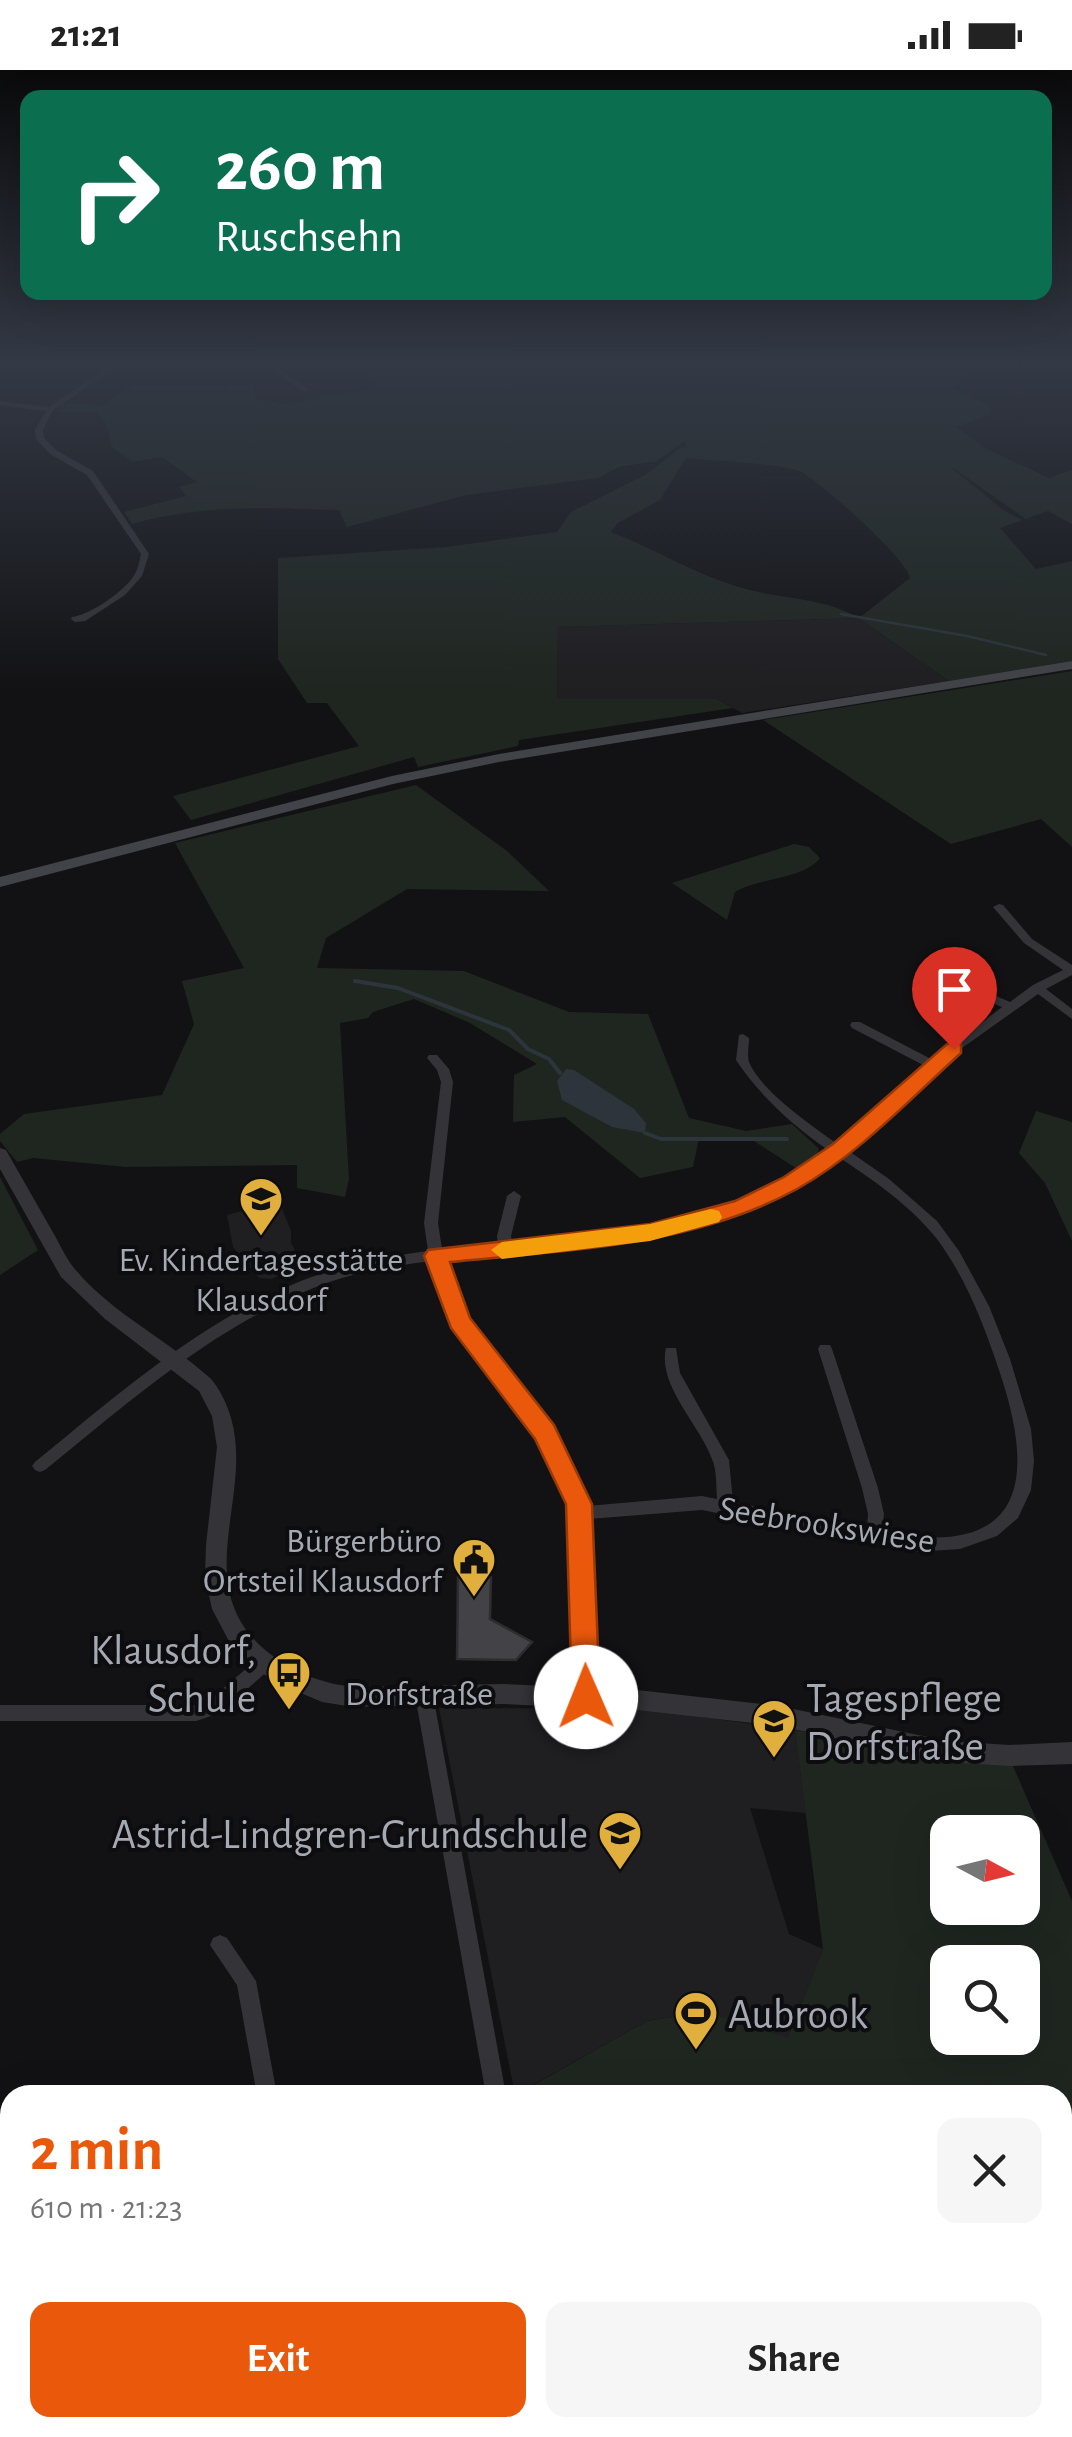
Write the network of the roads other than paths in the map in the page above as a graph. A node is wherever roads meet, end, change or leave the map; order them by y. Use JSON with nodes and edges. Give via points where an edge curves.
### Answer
{"nodes":[{"id":1,"x":88,"y":471,"type":"edge"},
{"id":2,"x":74,"y":618,"type":"dead end"},
{"id":3,"x":1072,"y":664,"type":"edge"},
{"id":4,"x":0,"y":882,"type":"edge"},
{"id":5,"x":999,"y":907,"type":"dead end"},
{"id":6,"x":1072,"y":970,"type":"edge"},
{"id":7,"x":929,"y":972,"type":"dead end"},
{"id":8,"x":1036,"y":988,"type":"junction"},
{"id":9,"x":1008,"y":1005,"type":"junction"},
{"id":10,"x":1072,"y":1014,"type":"edge"},
{"id":11,"x":856,"y":1025,"type":"dead end"},
{"id":12,"x":743,"y":1038,"type":"dead end"},
{"id":13,"x":433,"y":1058,"type":"dead end"},
{"id":14,"x":934,"y":1066,"type":"junction"},
{"id":15,"x":841,"y":1149,"type":"junction"},
{"id":16,"x":0,"y":1154,"type":"edge"},
{"id":17,"x":514,"y":1196,"type":"dead end"},
{"id":18,"x":506,"y":1250,"type":"junction"},
{"id":19,"x":436,"y":1256,"type":"junction"},
{"id":20,"x":825,"y":1348,"type":"dead end"},
{"id":21,"x":671,"y":1352,"type":"dead end"},
{"id":22,"x":172,"y":1361,"type":"junction"},
{"id":23,"x":40,"y":1466,"type":"dead end"},
{"id":24,"x":725,"y":1506,"type":"junction"},
{"id":25,"x":581,"y":1512,"type":"junction"},
{"id":26,"x":874,"y":1536,"type":"junction"},
{"id":27,"x":265,"y":1663,"type":"junction"},
{"id":28,"x":424,"y":1696,"type":"junction"},
{"id":29,"x":586,"y":1697,"type":"junction"},
{"id":30,"x":0,"y":1713,"type":"edge"},
{"id":31,"x":1072,"y":1753,"type":"edge"},
{"id":32,"x":220,"y":1945,"type":"dead end"},
{"id":33,"x":265,"y":2085,"type":"edge"},
{"id":34,"x":494,"y":2085,"type":"edge"}],
"edges":[{"from":1,"to":2,"type":"street","via":[[145,554],[131,585],[82,620]]},
{"from":3,"to":4,"type":"main road","via":[[499,758]]},
{"from":5,"to":6,"type":"street","via":[[1028,941]]},
{"from":6,"to":8,"type":"street"},
{"from":7,"to":9,"type":"street"},
{"from":8,"to":9,"type":"street"},
{"from":8,"to":10,"type":"street"},
{"from":9,"to":14,"type":"street"},
{"from":11,"to":14,"type":"street"},
{"from":12,"to":15,"type":"street","name":"Seebrookswiese","via":[[742,1060],[752,1076],[808,1129]]},
{"from":13,"to":19,"type":"street","via":[[443,1069],[447,1101],[431,1223]]},
{"from":14,"to":15,"type":"street"},
{"from":15,"to":18,"type":"street","via":[[762,1198],[694,1222]]},
{"from":15,"to":26,"type":"street","name":"Seebrookswiese","via":[[912,1204],[959,1262],[1009,1374],[1028,1456],[1024,1496],[998,1530],[940,1546]]},
{"from":16,"to":22,"type":"street","name":"Dorfstraße","via":[[67,1272]]},
{"from":17,"to":18,"type":"street"},
{"from":18,"to":19,"type":"street"},
{"from":19,"to":22,"type":"street","via":[[307,1284]]},
{"from":19,"to":25,"type":"street","via":[[459,1322],[545,1432]]},
{"from":20,"to":26,"type":"street","via":[[870,1488]]},
{"from":21,"to":24,"type":"street","via":[[673,1374],[721,1460]]},
{"from":22,"to":23,"type":"street"},
{"from":22,"to":27,"type":"street","name":"Dorfstraße","via":[[206,1386],[227,1426],[216,1595],[240,1640]]},
{"from":24,"to":25,"type":"street","name":"Seebrookswiese"},
{"from":24,"to":26,"type":"street","name":"Seebrookswiese"},
{"from":25,"to":29,"type":"street"},
{"from":27,"to":28,"type":"street","name":"Dorfstraße","via":[[292,1681],[336,1694]]},
{"from":27,"to":30,"type":"street","via":[[214,1707],[196,1714]]},
{"from":28,"to":29,"type":"street","name":"Dorfstraße"},
{"from":28,"to":34,"type":"street"},
{"from":29,"to":31,"type":"street","name":"Dorfstraße","via":[[795,1718],[932,1750]]},
{"from":32,"to":33,"type":"street","via":[[246,1981]]}]}
